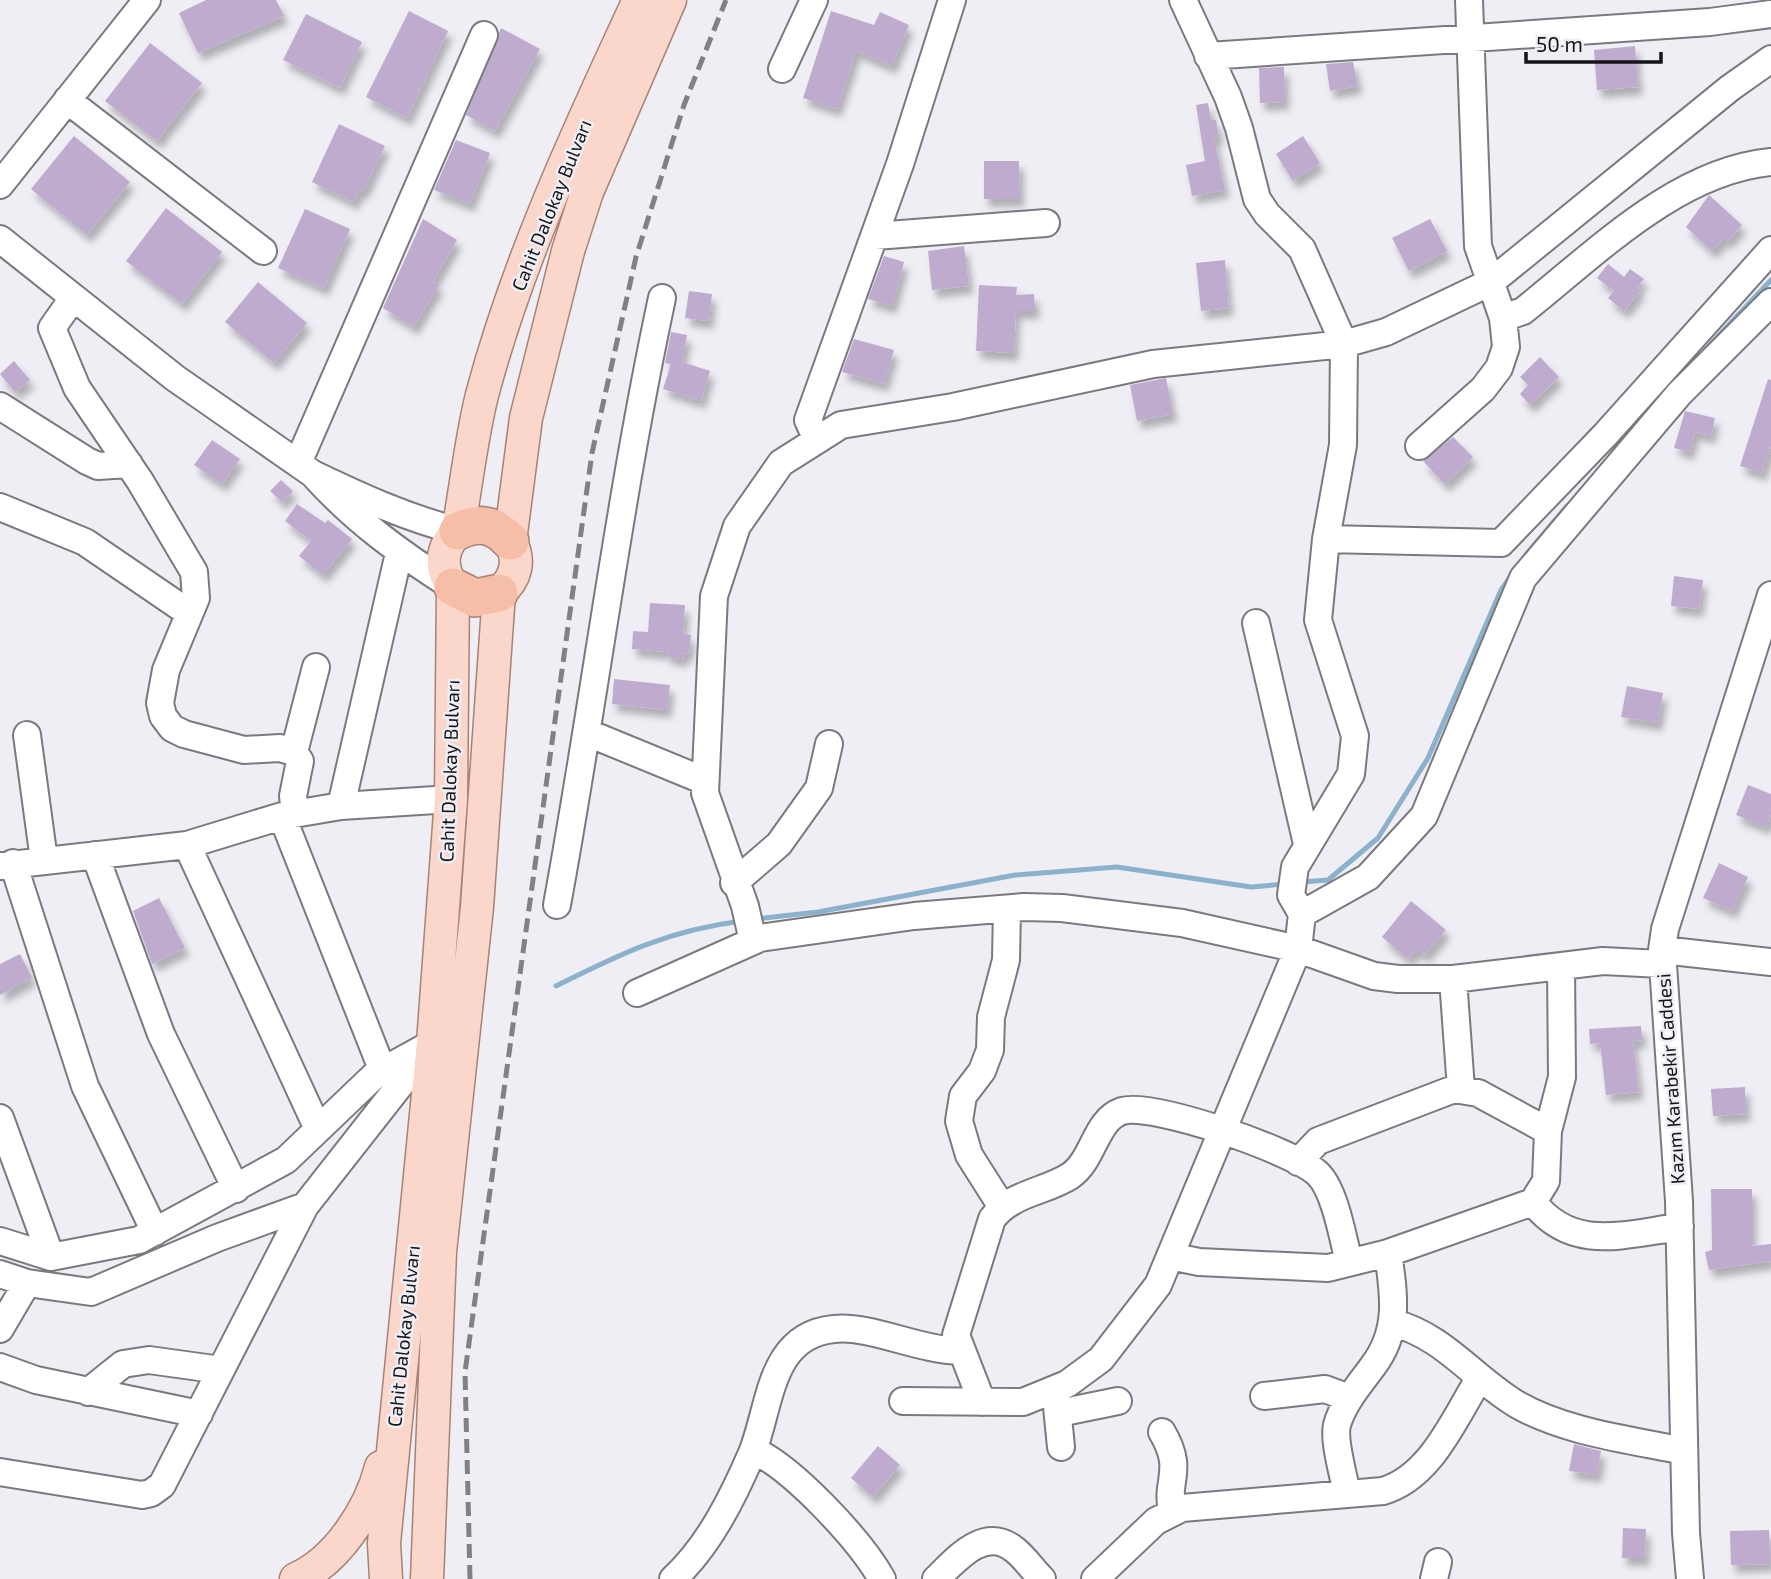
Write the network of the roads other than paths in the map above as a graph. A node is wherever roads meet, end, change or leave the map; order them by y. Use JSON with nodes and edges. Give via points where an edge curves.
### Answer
{"nodes":[{"id":1,"x":639,"y":0,"type":"edge"},
{"id":2,"x":670,"y":0,"type":"edge"},
{"id":3,"x":814,"y":0,"type":"edge"},
{"id":4,"x":952,"y":0,"type":"edge"},
{"id":5,"x":1183,"y":0,"type":"edge"},
{"id":6,"x":1469,"y":0,"type":"edge"},
{"id":7,"x":143,"y":1,"type":"edge"},
{"id":8,"x":1771,"y":14,"type":"edge"},
{"id":9,"x":484,"y":35,"type":"dead end"},
{"id":10,"x":1473,"y":37,"type":"junction"},
{"id":11,"x":1208,"y":56,"type":"junction"},
{"id":12,"x":1771,"y":59,"type":"edge"},
{"id":13,"x":782,"y":69,"type":"dead end"},
{"id":14,"x":67,"y":100,"type":"junction"},
{"id":15,"x":1771,"y":162,"type":"edge"},
{"id":16,"x":0,"y":185,"type":"edge"},
{"id":17,"x":1046,"y":223,"type":"dead end"},
{"id":18,"x":875,"y":236,"type":"junction"},
{"id":19,"x":0,"y":239,"type":"edge"},
{"id":20,"x":1771,"y":250,"type":"edge"},
{"id":21,"x":263,"y":251,"type":"dead end"},
{"id":22,"x":1491,"y":282,"type":"junction"},
{"id":23,"x":73,"y":298,"type":"junction"},
{"id":24,"x":662,"y":298,"type":"dead end"},
{"id":25,"x":1771,"y":302,"type":"edge"},
{"id":26,"x":1503,"y":318,"type":"junction"},
{"id":27,"x":1343,"y":344,"type":"junction"},
{"id":28,"x":0,"y":406,"type":"edge"},
{"id":29,"x":817,"y":440,"type":"junction"},
{"id":30,"x":1419,"y":446,"type":"dead end"},
{"id":31,"x":129,"y":464,"type":"junction"},
{"id":32,"x":306,"y":468,"type":"junction"},
{"id":33,"x":0,"y":507,"type":"edge"},
{"id":34,"x":458,"y":531,"type":"junction"},
{"id":35,"x":1325,"y":539,"type":"junction"},
{"id":36,"x":510,"y":541,"type":"junction"},
{"id":37,"x":399,"y":553,"type":"junction"},
{"id":38,"x":453,"y":587,"type":"junction"},
{"id":39,"x":499,"y":593,"type":"junction"},
{"id":40,"x":1771,"y":595,"type":"edge"},
{"id":41,"x":189,"y":613,"type":"junction"},
{"id":42,"x":1256,"y":623,"type":"dead end"},
{"id":43,"x":316,"y":667,"type":"dead end"},
{"id":44,"x":588,"y":733,"type":"junction"},
{"id":45,"x":27,"y":734,"type":"dead end"},
{"id":46,"x":829,"y":744,"type":"dead end"},
{"id":47,"x":294,"y":752,"type":"junction"},
{"id":48,"x":705,"y":781,"type":"junction"},
{"id":49,"x":451,"y":799,"type":"junction"},
{"id":50,"x":341,"y":806,"type":"junction"},
{"id":51,"x":289,"y":815,"type":"junction"},
{"id":52,"x":1307,"y":844,"type":"junction"},
{"id":53,"x":187,"y":845,"type":"junction"},
{"id":54,"x":95,"y":855,"type":"junction"},
{"id":55,"x":44,"y":860,"type":"junction"},
{"id":56,"x":7,"y":865,"type":"edge"},
{"id":57,"x":557,"y":905,"type":"dead end"},
{"id":58,"x":1297,"y":905,"type":"junction"},
{"id":59,"x":1007,"y":909,"type":"junction"},
{"id":60,"x":745,"y":915,"type":"junction"},
{"id":61,"x":1298,"y":949,"type":"junction"},
{"id":62,"x":1662,"y":957,"type":"junction"},
{"id":63,"x":1771,"y":962,"type":"edge"},
{"id":64,"x":1561,"y":967,"type":"junction"},
{"id":65,"x":1453,"y":979,"type":"junction"},
{"id":66,"x":637,"y":993,"type":"dead end"},
{"id":67,"x":433,"y":1044,"type":"junction"},
{"id":68,"x":382,"y":1069,"type":"junction"},
{"id":69,"x":1461,"y":1089,"type":"junction"},
{"id":70,"x":0,"y":1118,"type":"edge"},
{"id":71,"x":1221,"y":1128,"type":"junction"},
{"id":72,"x":318,"y":1129,"type":"junction"},
{"id":73,"x":1548,"y":1131,"type":"junction"},
{"id":74,"x":1298,"y":1163,"type":"junction"},
{"id":75,"x":236,"y":1189,"type":"junction"},
{"id":76,"x":1533,"y":1202,"type":"junction"},
{"id":77,"x":305,"y":1206,"type":"junction"},
{"id":78,"x":1002,"y":1207,"type":"junction"},
{"id":79,"x":1680,"y":1227,"type":"junction"},
{"id":80,"x":155,"y":1232,"type":"junction"},
{"id":81,"x":0,"y":1241,"type":"edge"},
{"id":82,"x":1388,"y":1253,"type":"junction"},
{"id":83,"x":1170,"y":1256,"type":"junction"},
{"id":84,"x":51,"y":1257,"type":"junction"},
{"id":85,"x":1349,"y":1262,"type":"junction"},
{"id":86,"x":0,"y":1274,"type":"edge"},
{"id":87,"x":27,"y":1283,"type":"junction"},
{"id":88,"x":1393,"y":1323,"type":"junction"},
{"id":89,"x":0,"y":1329,"type":"edge"},
{"id":90,"x":960,"y":1351,"type":"junction"},
{"id":91,"x":0,"y":1367,"type":"edge"},
{"id":92,"x":221,"y":1370,"type":"junction"},
{"id":93,"x":1479,"y":1379,"type":"junction"},
{"id":94,"x":88,"y":1392,"type":"junction"},
{"id":95,"x":1264,"y":1396,"type":"dead end"},
{"id":96,"x":1349,"y":1398,"type":"junction"},
{"id":97,"x":903,"y":1401,"type":"dead end"},
{"id":98,"x":1057,"y":1401,"type":"junction"},
{"id":99,"x":1118,"y":1401,"type":"dead end"},
{"id":100,"x":982,"y":1402,"type":"junction"},
{"id":101,"x":396,"y":1408,"type":"junction"},
{"id":102,"x":199,"y":1413,"type":"junction"},
{"id":103,"x":1162,"y":1432,"type":"dead end"},
{"id":104,"x":1062,"y":1447,"type":"dead end"},
{"id":105,"x":753,"y":1450,"type":"junction"},
{"id":106,"x":1685,"y":1451,"type":"junction"},
{"id":107,"x":0,"y":1472,"type":"edge"},
{"id":108,"x":1347,"y":1494,"type":"junction"},
{"id":109,"x":1172,"y":1511,"type":"junction"},
{"id":110,"x":296,"y":1579,"type":"edge"},
{"id":111,"x":386,"y":1579,"type":"edge"},
{"id":112,"x":427,"y":1579,"type":"edge"},
{"id":113,"x":673,"y":1579,"type":"edge"},
{"id":114,"x":882,"y":1579,"type":"edge"},
{"id":115,"x":936,"y":1579,"type":"edge"},
{"id":116,"x":1042,"y":1579,"type":"edge"},
{"id":117,"x":1095,"y":1579,"type":"edge"},
{"id":118,"x":1690,"y":1579,"type":"edge"}],
"edges":[{"from":1,"to":34,"type":"main road","name":"Cahit Dalokay Bulvarı","via":[[524,268],[482,396]]},
{"from":2,"to":36,"type":"main road","name":"Cahit Dalokay Bulvarı","via":[[587,192],[568,251],[526,418]]},
{"from":3,"to":13,"type":"street"},
{"from":4,"to":18,"type":"street"},
{"from":5,"to":11,"type":"street"},
{"from":6,"to":10,"type":"street"},
{"from":7,"to":14,"type":"street"},
{"from":8,"to":10,"type":"street"},
{"from":9,"to":32,"type":"street"},
{"from":10,"to":11,"type":"street"},
{"from":10,"to":22,"type":"street","via":[[1478,246]]},
{"from":11,"to":27,"type":"street","via":[[1239,128],[1257,199],[1302,249]]},
{"from":12,"to":22,"type":"street"},
{"from":14,"to":16,"type":"street"},
{"from":14,"to":21,"type":"street"},
{"from":15,"to":26,"type":"street","via":[[1743,164],[1668,197],[1522,311]]},
{"from":17,"to":18,"type":"street"},
{"from":18,"to":29,"type":"street","via":[[808,420]]},
{"from":19,"to":23,"type":"street"},
{"from":20,"to":35,"type":"street","via":[[1501,543]]},
{"from":22,"to":26,"type":"street"},
{"from":22,"to":27,"type":"street","via":[[1386,332]]},
{"from":23,"to":31,"type":"street","via":[[52,328],[77,388]]},
{"from":23,"to":32,"type":"street","via":[[211,405]]},
{"from":24,"to":44,"type":"street","via":[[610,574]]},
{"from":25,"to":58,"type":"street","via":[[1679,394],[1523,578],[1424,816],[1368,877]]},
{"from":26,"to":30,"type":"street","via":[[1506,347],[1492,379]]},
{"from":27,"to":29,"type":"street","via":[[1153,364],[953,407],[841,425]]},
{"from":27,"to":35,"type":"street","via":[[1343,445]]},
{"from":28,"to":31,"type":"street","via":[[88,461],[111,467]]},
{"from":29,"to":48,"type":"street","via":[[781,463],[737,526],[713,596]]},
{"from":31,"to":41,"type":"street","via":[[194,572],[196,598]]},
{"from":32,"to":34,"type":"street","via":[[382,506]]},
{"from":32,"to":37,"type":"street","via":[[341,505]]},
{"from":33,"to":41,"type":"street","via":[[85,542]]},
{"from":34,"to":36,"type":"highway","via":[[468,526],[492,527]]},
{"from":34,"to":38,"type":"main road","name":"Cahit Dalokay Bulvarı","via":[[443,559]]},
{"from":35,"to":52,"type":"street","via":[[1318,620],[1355,736],[1351,774]]},
{"from":36,"to":39,"type":"main road","name":"Cahit Dalokay Bulvarı","via":[[516,568]]},
{"from":37,"to":38,"type":"street"},
{"from":37,"to":50,"type":"street"},
{"from":38,"to":39,"type":"highway","via":[[475,598]]},
{"from":38,"to":49,"type":"main road","name":"Cahit Dalokay Bulvarı"},
{"from":39,"to":112,"type":"main road","name":"Cahit Dalokay Bulvarı","via":[[477,907],[440,1252]]},
{"from":40,"to":62,"type":"street","name":"Kazım Karabekir Caddesi","via":[[1665,929]]},
{"from":41,"to":47,"type":"street","via":[[166,670],[160,703],[168,722],[184,734],[244,750]]},
{"from":42,"to":52,"type":"street"},
{"from":43,"to":47,"type":"street"},
{"from":44,"to":48,"type":"street"},
{"from":44,"to":57,"type":"street"},
{"from":45,"to":55,"type":"street"},
{"from":46,"to":60,"type":"street","via":[[819,788],[779,844]]},
{"from":47,"to":51,"type":"street","via":[[300,761]]},
{"from":48,"to":60,"type":"street"},
{"from":49,"to":50,"type":"street"},
{"from":49,"to":67,"type":"main road","name":"Cahit Dalokay Bulvarı"},
{"from":50,"to":51,"type":"street"},
{"from":51,"to":53,"type":"street"},
{"from":51,"to":68,"type":"street"},
{"from":52,"to":58,"type":"street","via":[[1295,867]]},
{"from":53,"to":54,"type":"street"},
{"from":53,"to":72,"type":"street"},
{"from":54,"to":55,"type":"street"},
{"from":54,"to":75,"type":"street","via":[[161,1034]]},
{"from":55,"to":56,"type":"street"},
{"from":56,"to":80,"type":"street","via":[[85,1086]]},
{"from":58,"to":61,"type":"street"},
{"from":59,"to":60,"type":"street","via":[[914,916]]},
{"from":59,"to":61,"type":"street","via":[[1062,908],[1128,915]]},
{"from":59,"to":78,"type":"street","via":[[1006,960],[992,1017],[990,1050],[982,1071],[963,1096],[959,1121],[969,1155]]},
{"from":60,"to":66,"type":"street"},
{"from":61,"to":65,"type":"street","via":[[1374,976]]},
{"from":61,"to":71,"type":"street"},
{"from":62,"to":63,"type":"street"},
{"from":62,"to":64,"type":"street"},
{"from":62,"to":79,"type":"street","name":"Kazım Karabekir Caddesi"},
{"from":64,"to":65,"type":"street"},
{"from":64,"to":73,"type":"street","via":[[1562,1077]]},
{"from":65,"to":69,"type":"street"},
{"from":67,"to":68,"type":"street"},
{"from":67,"to":77,"type":"street"},
{"from":67,"to":101,"type":"main road","name":"Cahit Dalokay Bulvarı"},
{"from":68,"to":72,"type":"street"},
{"from":69,"to":73,"type":"street","via":[[1478,1093]]},
{"from":69,"to":74,"type":"street","via":[[1318,1141]]},
{"from":70,"to":84,"type":"street"},
{"from":71,"to":74,"type":"street"},
{"from":71,"to":78,"type":"street","via":[[1124,1110],[1104,1126],[1091,1152],[1072,1174]]},
{"from":71,"to":83,"type":"street"},
{"from":72,"to":75,"type":"street","via":[[286,1160]]},
{"from":73,"to":76,"type":"street","via":[[1546,1181]]},
{"from":74,"to":85,"type":"street","via":[[1317,1173],[1328,1189]]},
{"from":75,"to":80,"type":"street"},
{"from":76,"to":79,"type":"street","via":[[1553,1225],[1582,1235],[1606,1237]]},
{"from":76,"to":82,"type":"street"},
{"from":77,"to":87,"type":"street","via":[[91,1292]]},
{"from":77,"to":92,"type":"street"},
{"from":78,"to":90,"type":"street","via":[[989,1226],[956,1335]]},
{"from":79,"to":106,"type":"street","name":"Kazım Karabekir Caddesi"},
{"from":80,"to":84,"type":"street","via":[[138,1240]]},
{"from":81,"to":84,"type":"street"},
{"from":82,"to":85,"type":"street"},
{"from":82,"to":88,"type":"street","via":[[1395,1300]]},
{"from":83,"to":85,"type":"street","via":[[1282,1268],[1328,1268]]},
{"from":83,"to":98,"type":"street","via":[[1157,1285],[1101,1359],[1067,1384]]},
{"from":86,"to":87,"type":"street"},
{"from":87,"to":89,"type":"street"},
{"from":88,"to":93,"type":"street","via":[[1415,1328],[1459,1358]]},
{"from":88,"to":96,"type":"street","via":[[1380,1357]]},
{"from":90,"to":100,"type":"street"},
{"from":90,"to":105,"type":"street","via":[[934,1350],[845,1329],[812,1335],[791,1349],[777,1370]]},
{"from":91,"to":94,"type":"street"},
{"from":92,"to":94,"type":"street","via":[[149,1360],[123,1364]]},
{"from":92,"to":102,"type":"street"},
{"from":93,"to":106,"type":"street","via":[[1522,1407],[1590,1432]]},
{"from":93,"to":108,"type":"street","via":[[1416,1475],[1383,1491]]},
{"from":94,"to":102,"type":"street"},
{"from":95,"to":96,"type":"street","via":[[1325,1390]]},
{"from":96,"to":108,"type":"street","via":[[1336,1427]]},
{"from":97,"to":100,"type":"street"},
{"from":98,"to":99,"type":"street"},
{"from":98,"to":100,"type":"street"},
{"from":98,"to":104,"type":"street"},
{"from":101,"to":110,"type":"main road","via":[[376,1487],[354,1526],[330,1555]]},
{"from":101,"to":111,"type":"main road","name":"Cahit Dalokay Bulvarı","via":[[384,1543]]},
{"from":102,"to":107,"type":"street","via":[[162,1485],[152,1493]]},
{"from":103,"to":109,"type":"street","via":[[1176,1468]]},
{"from":105,"to":113,"type":"street","via":[[709,1534]]},
{"from":105,"to":114,"type":"street","via":[[777,1462],[846,1532]]},
{"from":106,"to":118,"type":"street","name":"Kazım Karabekir Caddesi"},
{"from":108,"to":109,"type":"street"},
{"from":109,"to":117,"type":"street"},
{"from":115,"to":116,"type":"street","via":[[965,1550],[991,1541],[1015,1550]]}]}
